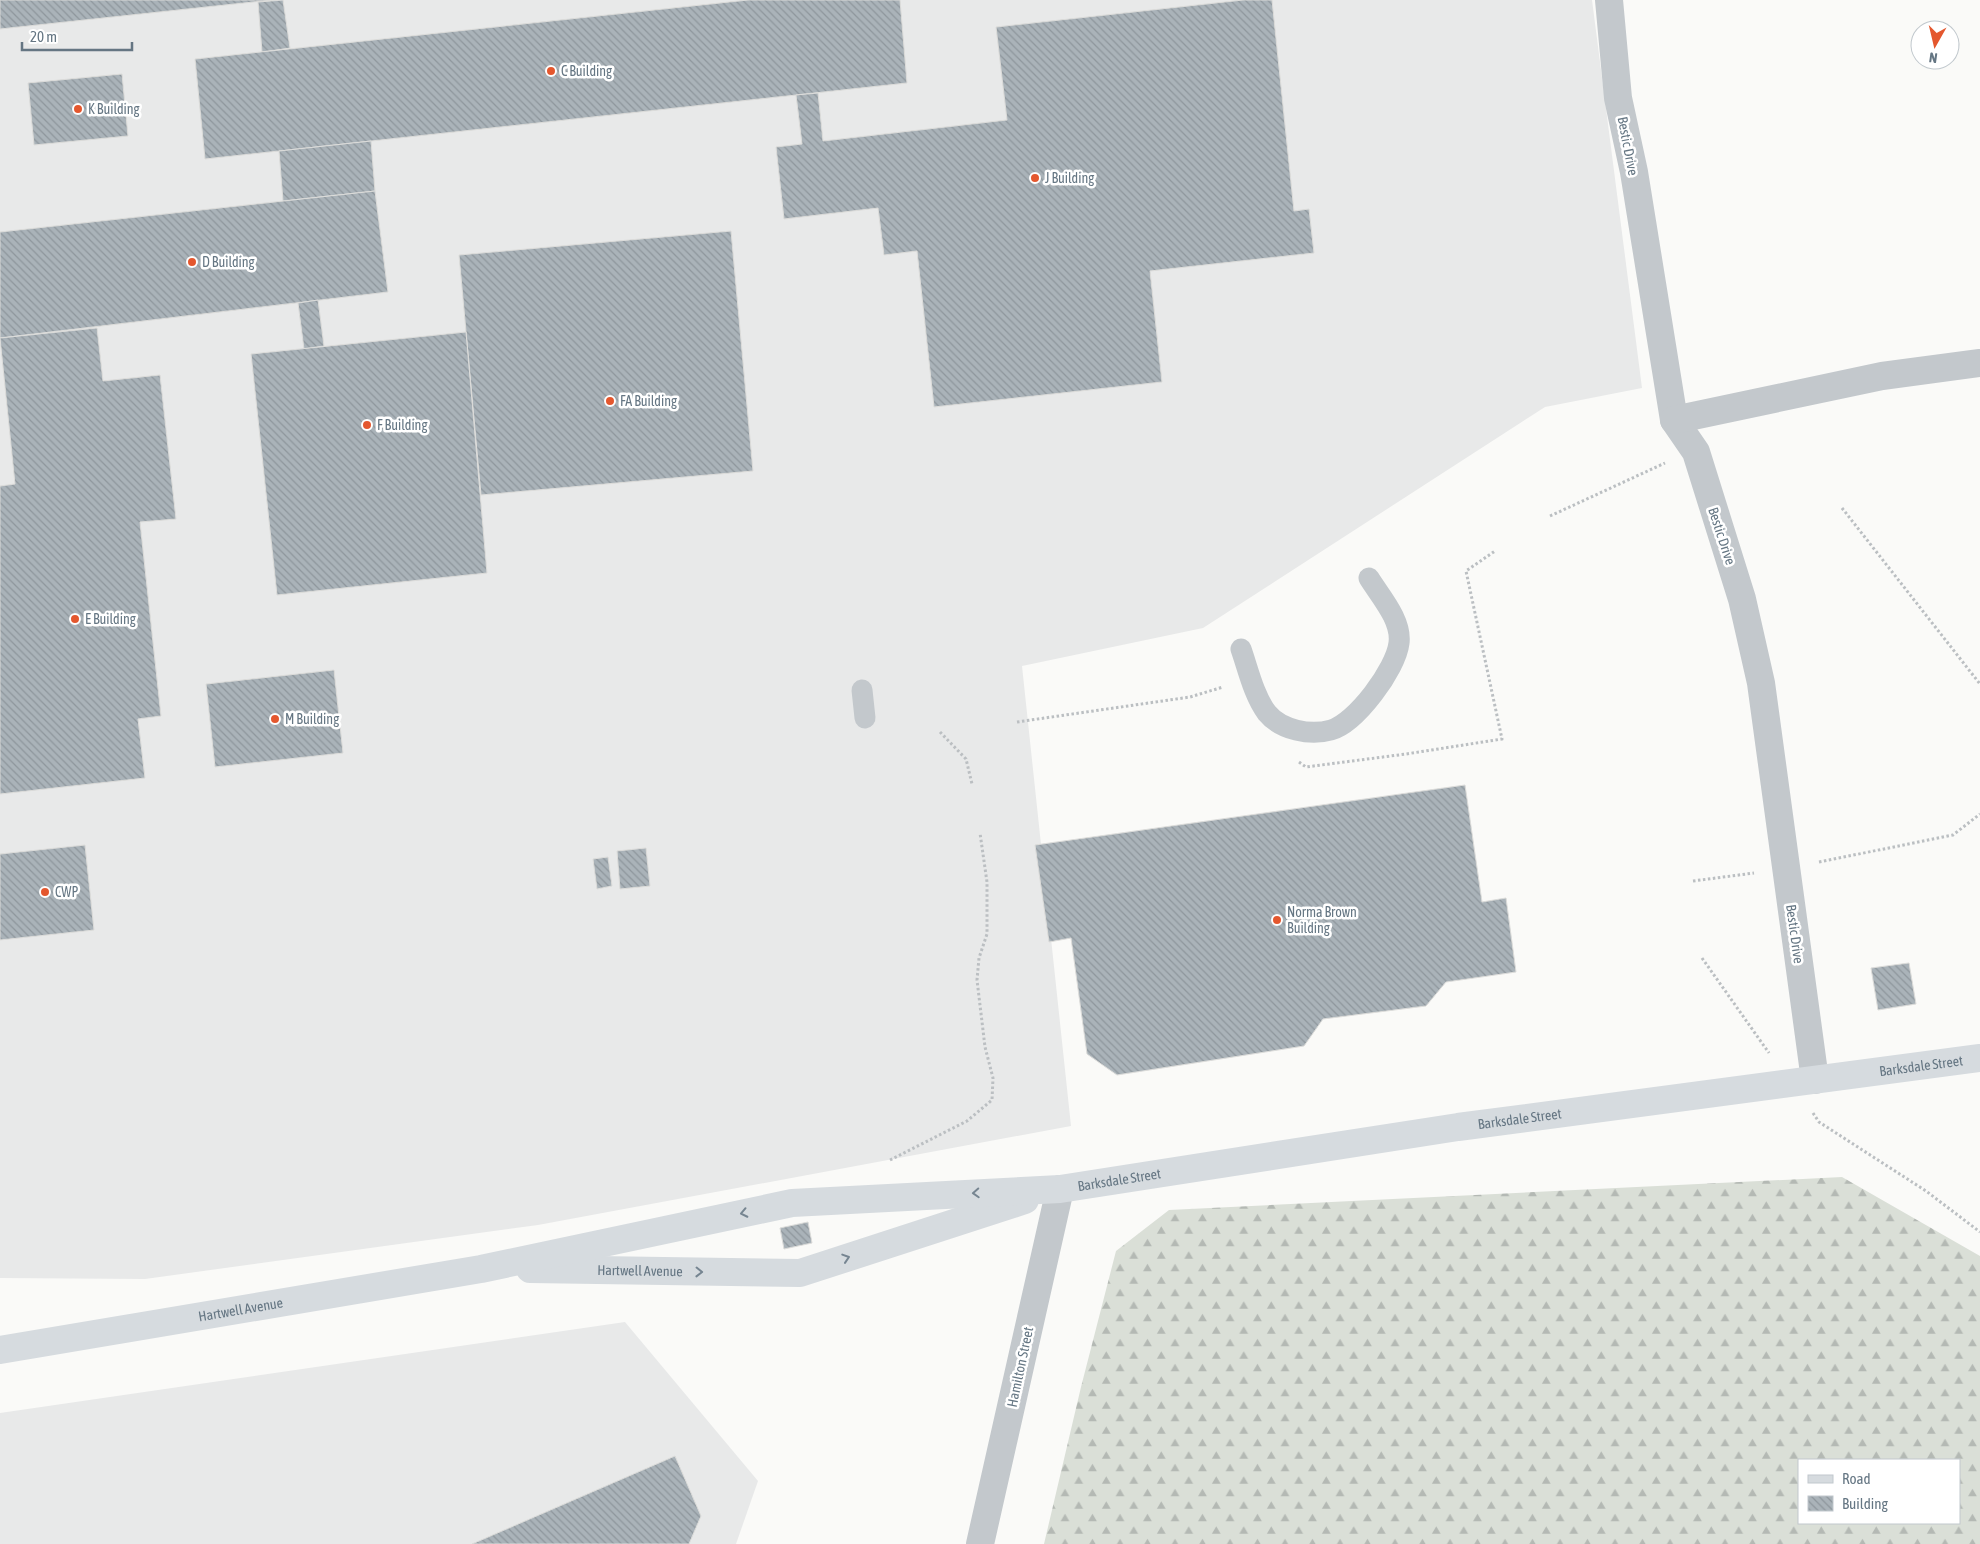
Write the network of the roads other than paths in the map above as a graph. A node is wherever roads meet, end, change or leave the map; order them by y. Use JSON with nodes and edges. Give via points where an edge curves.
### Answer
{"nodes":[{"id":1,"x":1609,"y":0,"type":"edge"},
{"id":2,"x":1980,"y":364,"type":"edge"},
{"id":3,"x":1674,"y":420,"type":"junction"},
{"id":4,"x":1369,"y":578,"type":"dead end"},
{"id":5,"x":1241,"y":649,"type":"dead end"},
{"id":6,"x":862,"y":690,"type":"dead end"},
{"id":7,"x":865,"y":718,"type":"dead end"},
{"id":8,"x":1980,"y":1058,"type":"edge"},
{"id":9,"x":1815,"y":1080,"type":"junction"},
{"id":10,"x":1060,"y":1189,"type":"junction"},
{"id":11,"x":792,"y":1203,"type":"joint"},
{"id":12,"x":481,"y":1269,"type":"junction"},
{"id":13,"x":800,"y":1273,"type":"joint"},
{"id":14,"x":0,"y":1350,"type":"edge"},
{"id":15,"x":980,"y":1544,"type":"edge"}],
"edges":[{"from":1,"to":3,"type":"street","name":"Bestic Drive","via":[[1618,98],[1634,172]]},
{"from":2,"to":3,"type":"street","via":[[1882,376]]},
{"from":3,"to":9,"type":"street","name":"Bestic Drive","via":[[1696,452],[1742,599],[1761,683]]},
{"from":4,"to":5,"type":"lane","via":[[1396,622],[1400,642],[1394,662],[1373,693],[1352,717],[1332,730],[1312,732],[1288,728],[1268,713]]},
{"from":6,"to":7,"type":"lane"},
{"from":8,"to":9,"type":"street","name":"Barksdale Street"},
{"from":9,"to":10,"type":"street","name":"Barksdale Street","via":[[1458,1128]]},
{"from":10,"to":11,"type":"street","name":"Barksdale Street","one_way":true},
{"from":13,"to":10,"type":"street","name":"Barksdale Street","one_way":true},
{"from":10,"to":15,"type":"street","name":"Hamilton Street"},
{"from":11,"to":12,"type":"street","name":"Hartwell Avenue","one_way":true},
{"from":12,"to":13,"type":"street","name":"Hartwell Avenue","one_way":true},
{"from":12,"to":14,"type":"street","name":"Hartwell Avenue"}]}
